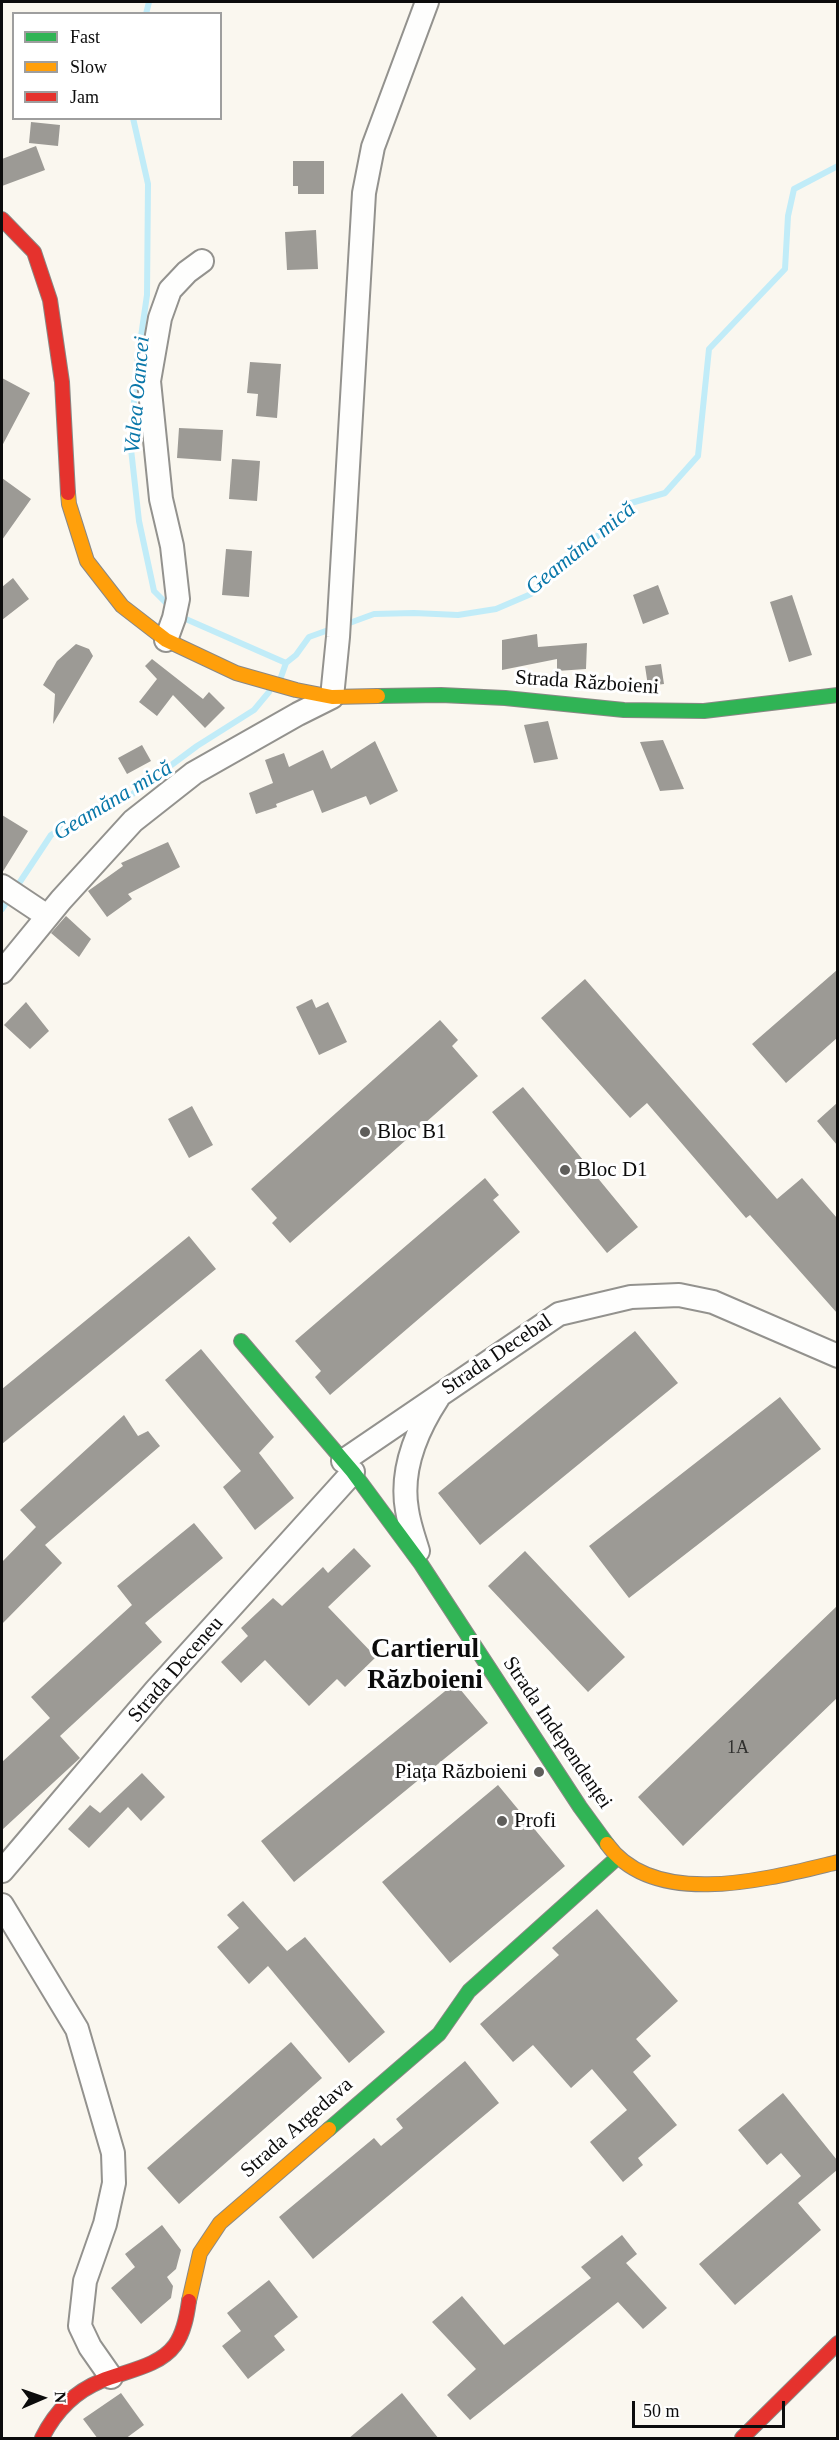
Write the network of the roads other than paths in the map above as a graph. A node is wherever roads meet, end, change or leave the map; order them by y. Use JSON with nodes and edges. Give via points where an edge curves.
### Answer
{"nodes":[{"id":1,"x":427,"y":2,"type":"edge"},
{"id":2,"x":2,"y":219,"type":"edge"},
{"id":3,"x":202,"y":261,"type":"dead end"},
{"id":4,"x":166,"y":640,"type":"junction"},
{"id":5,"x":837,"y":695,"type":"edge"},
{"id":6,"x":332,"y":698,"type":"junction"},
{"id":7,"x":3,"y":887,"type":"edge"},
{"id":8,"x":39,"y":911,"type":"junction"},
{"id":9,"x":2,"y":972,"type":"edge"},
{"id":10,"x":241,"y":1341,"type":"dead end"},
{"id":11,"x":837,"y":1356,"type":"edge"},
{"id":12,"x":442,"y":1391,"type":"junction"},
{"id":13,"x":348,"y":1466,"type":"junction"},
{"id":14,"x":421,"y":1564,"type":"junction"},
{"id":15,"x":617,"y":1858,"type":"junction"},
{"id":16,"x":837,"y":1862,"type":"edge"},
{"id":17,"x":2,"y":1871,"type":"edge"},
{"id":18,"x":2,"y":1905,"type":"edge"},
{"id":19,"x":837,"y":2343,"type":"edge"},
{"id":20,"x":111,"y":2377,"type":"junction"},
{"id":21,"x":42,"y":2439,"type":"edge"},
{"id":22,"x":742,"y":2439,"type":"edge"}],
"edges":[{"from":1,"to":6,"type":"street","via":[[373,147],[364,193]]},
{"from":2,"to":4,"type":"street","name":"Strada Războieni","via":[[34,252],[50,300],[62,381],[69,504],[87,561],[122,606]]},
{"from":3,"to":4,"type":"street","via":[[170,290],[160,318],[149,381],[176,608]]},
{"from":4,"to":6,"type":"street","name":"Strada Războieni","via":[[236,673]]},
{"from":5,"to":6,"type":"street","name":"Strada Războieni","via":[[704,711],[624,710],[441,695]]},
{"from":6,"to":8,"type":"street","via":[[194,773],[133,821]]},
{"from":7,"to":8,"type":"street"},
{"from":8,"to":9,"type":"street"},
{"from":10,"to":13,"type":"street","name":"Strada Independenței"},
{"from":11,"to":12,"type":"street","name":"Strada Decebal","via":[[713,1302],[679,1295],[631,1296],[559,1314]]},
{"from":12,"to":13,"type":"street","name":"Strada Decebal"},
{"from":12,"to":14,"type":"street","via":[[411,1452],[406,1480],[406,1508]]},
{"from":13,"to":14,"type":"street","name":"Strada Independenței"},
{"from":13,"to":17,"type":"street","name":"Strada Deceneu"},
{"from":14,"to":15,"type":"street","name":"Strada Independenței"},
{"from":15,"to":16,"type":"street","name":"Strada Independenței","via":[[656,1878],[703,1886],[769,1878]]},
{"from":15,"to":20,"type":"street","name":"Strada Argedava","via":[[469,1991],[439,2034],[220,2223],[199,2256],[175,2346],[148,2365]]},
{"from":18,"to":20,"type":"street","via":[[77,2029],[113,2152],[114,2183],[105,2224],[85,2281],[80,2325]]},
{"from":19,"to":22,"type":"street"},
{"from":20,"to":21,"type":"street","name":"Strada Argedava","via":[[70,2399]]}]}
